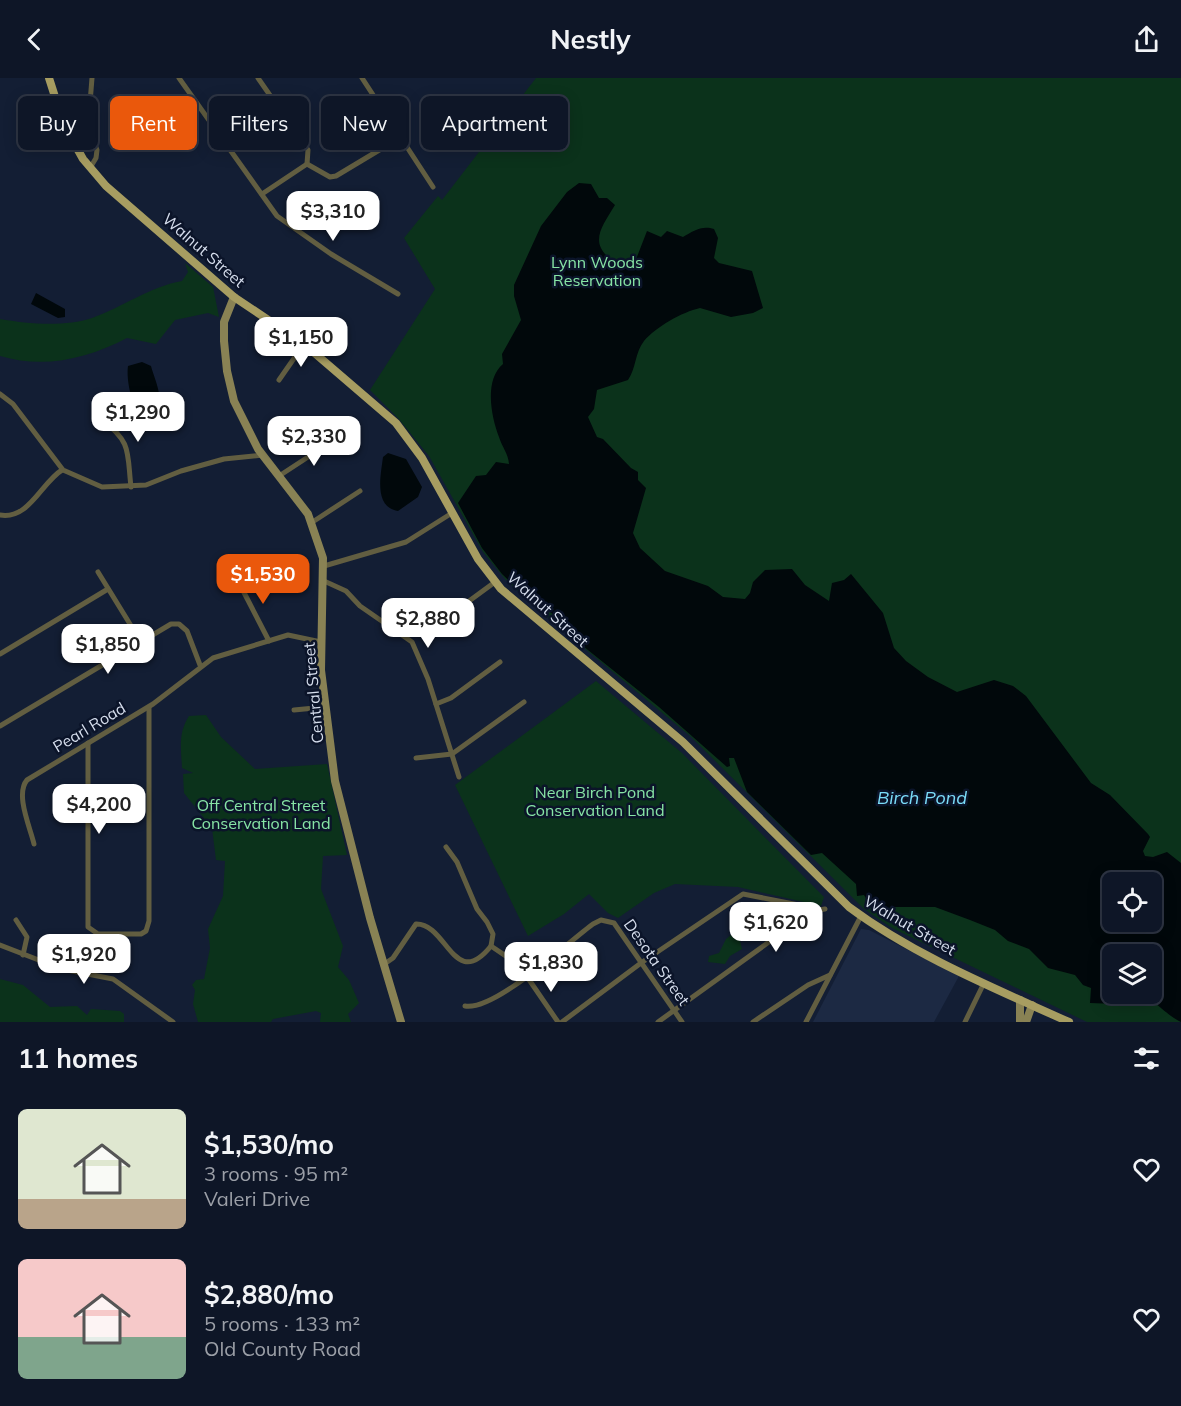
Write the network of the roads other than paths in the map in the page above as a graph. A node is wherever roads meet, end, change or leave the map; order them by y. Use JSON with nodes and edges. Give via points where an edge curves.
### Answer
{"nodes":[{"id":1,"x":49,"y":78,"type":"edge"},
{"id":2,"x":92,"y":78,"type":"edge"},
{"id":3,"x":179,"y":78,"type":"edge"},
{"id":4,"x":258,"y":78,"type":"edge"},
{"id":5,"x":362,"y":78,"type":"edge"},
{"id":6,"x":374,"y":96,"type":"edge"},
{"id":7,"x":379,"y":150,"type":"edge"},
{"id":8,"x":409,"y":150,"type":"edge"},
{"id":9,"x":307,"y":164,"type":"junction"},
{"id":10,"x":90,"y":168,"type":"junction"},
{"id":11,"x":434,"y":187,"type":"dead end"},
{"id":12,"x":262,"y":194,"type":"junction"},
{"id":13,"x":398,"y":294,"type":"dead end"},
{"id":14,"x":234,"y":297,"type":"junction"},
{"id":15,"x":304,"y":344,"type":"junction"},
{"id":16,"x":279,"y":380,"type":"dead end"},
{"id":17,"x":0,"y":394,"type":"edge"},
{"id":18,"x":103,"y":421,"type":"dead end"},
{"id":19,"x":337,"y":438,"type":"dead end"},
{"id":20,"x":263,"y":455,"type":"junction"},
{"id":21,"x":62,"y":470,"type":"junction"},
{"id":22,"x":279,"y":476,"type":"junction"},
{"id":23,"x":131,"y":487,"type":"junction"},
{"id":24,"x":360,"y":491,"type":"dead end"},
{"id":25,"x":452,"y":513,"type":"junction"},
{"id":26,"x":0,"y":515,"type":"edge"},
{"id":27,"x":311,"y":523,"type":"junction"},
{"id":28,"x":324,"y":566,"type":"junction"},
{"id":29,"x":98,"y":572,"type":"dead end"},
{"id":30,"x":237,"y":579,"type":"dead end"},
{"id":31,"x":324,"y":581,"type":"junction"},
{"id":32,"x":495,"y":582,"type":"junction"},
{"id":33,"x":108,"y":589,"type":"junction"},
{"id":34,"x":465,"y":604,"type":"dead end"},
{"id":35,"x":269,"y":641,"type":"junction"},
{"id":36,"x":141,"y":642,"type":"junction"},
{"id":37,"x":321,"y":642,"type":"junction"},
{"id":38,"x":0,"y":654,"type":"edge"},
{"id":39,"x":500,"y":662,"type":"dead end"},
{"id":40,"x":200,"y":665,"type":"junction"},
{"id":41,"x":524,"y":702,"type":"dead end"},
{"id":42,"x":436,"y":704,"type":"junction"},
{"id":43,"x":149,"y":706,"type":"junction"},
{"id":44,"x":325,"y":706,"type":"junction"},
{"id":45,"x":294,"y":710,"type":"dead end"},
{"id":46,"x":0,"y":726,"type":"edge"},
{"id":47,"x":88,"y":743,"type":"junction"},
{"id":48,"x":452,"y":754,"type":"junction"},
{"id":49,"x":416,"y":758,"type":"dead end"},
{"id":50,"x":459,"y":777,"type":"dead end"},
{"id":51,"x":34,"y":844,"type":"dead end"},
{"id":52,"x":446,"y":848,"type":"dead end"},
{"id":53,"x":825,"y":909,"type":"dead end"},
{"id":54,"x":812,"y":911,"type":"junction"},
{"id":55,"x":861,"y":916,"type":"junction"},
{"id":56,"x":16,"y":920,"type":"dead end"},
{"id":57,"x":0,"y":945,"type":"edge"},
{"id":58,"x":491,"y":946,"type":"junction"},
{"id":59,"x":23,"y":955,"type":"junction"},
{"id":60,"x":641,"y":963,"type":"junction"},
{"id":61,"x":383,"y":965,"type":"junction"},
{"id":62,"x":830,"y":975,"type":"junction"},
{"id":63,"x":526,"y":977,"type":"junction"},
{"id":64,"x":985,"y":982,"type":"junction"},
{"id":65,"x":1020,"y":1000,"type":"junction"},
{"id":66,"x":1032,"y":1005,"type":"junction"},
{"id":67,"x":465,"y":1006,"type":"dead end"},
{"id":68,"x":674,"y":1011,"type":"junction"},
{"id":69,"x":173,"y":1022,"type":"edge"},
{"id":70,"x":401,"y":1022,"type":"edge"},
{"id":71,"x":560,"y":1022,"type":"edge"},
{"id":72,"x":658,"y":1022,"type":"edge"},
{"id":73,"x":682,"y":1022,"type":"edge"},
{"id":74,"x":753,"y":1022,"type":"edge"},
{"id":75,"x":806,"y":1022,"type":"edge"},
{"id":76,"x":965,"y":1022,"type":"edge"},
{"id":77,"x":1020,"y":1022,"type":"edge"},
{"id":78,"x":1026,"y":1022,"type":"edge"},
{"id":79,"x":1069,"y":1022,"type":"edge"}],
"edges":[{"from":1,"to":10,"type":"main road","name":"Walnut Street","via":[[64,125]]},
{"from":2,"to":10,"type":"street","via":[[88,128],[97,150]]},
{"from":3,"to":12,"type":"street"},
{"from":4,"to":9,"type":"street","via":[[308,150]]},
{"from":5,"to":6,"type":"street"},
{"from":7,"to":9,"type":"street","via":[[336,177]]},
{"from":8,"to":11,"type":"street"},
{"from":9,"to":12,"type":"street"},
{"from":10,"to":14,"type":"main road","name":"Walnut Street"},
{"from":12,"to":13,"type":"street","via":[[285,223]]},
{"from":14,"to":15,"type":"main road","name":"Walnut Street"},
{"from":14,"to":20,"type":"street","name":"Central Street","via":[[224,322],[227,371],[244,424]]},
{"from":15,"to":16,"type":"street"},
{"from":15,"to":25,"type":"main road","name":"Walnut Street","via":[[396,423],[422,458]]},
{"from":17,"to":21,"type":"street","via":[[13,404]]},
{"from":18,"to":23,"type":"street","via":[[120,433],[126,443]]},
{"from":19,"to":22,"type":"street"},
{"from":20,"to":22,"type":"street","name":"Central Street"},
{"from":20,"to":23,"type":"street","via":[[224,459]]},
{"from":21,"to":23,"type":"street","via":[[102,487]]},
{"from":21,"to":26,"type":"street","via":[[23,511]]},
{"from":22,"to":27,"type":"street","name":"Central Street"},
{"from":24,"to":27,"type":"street"},
{"from":25,"to":28,"type":"street","via":[[406,542]]},
{"from":25,"to":32,"type":"main road","name":"Walnut Street"},
{"from":27,"to":28,"type":"street","name":"Central Street"},
{"from":28,"to":31,"type":"street","name":"Central Street"},
{"from":29,"to":33,"type":"street"},
{"from":30,"to":35,"type":"street"},
{"from":31,"to":37,"type":"street","name":"Central Street"},
{"from":31,"to":42,"type":"street","via":[[346,591],[360,606],[412,642]]},
{"from":32,"to":34,"type":"street"},
{"from":32,"to":55,"type":"main road","name":"Walnut Street","via":[[683,742]]},
{"from":33,"to":36,"type":"street"},
{"from":33,"to":38,"type":"street"},
{"from":35,"to":37,"type":"street","name":"Pearl Road","via":[[291,635]]},
{"from":35,"to":40,"type":"street","name":"Pearl Road"},
{"from":36,"to":40,"type":"street","via":[[171,624],[179,624],[187,631]]},
{"from":36,"to":46,"type":"street"},
{"from":37,"to":44,"type":"street","name":"Central Street"},
{"from":39,"to":42,"type":"street","via":[[452,698]]},
{"from":40,"to":43,"type":"street","name":"Pearl Road"},
{"from":41,"to":48,"type":"street"},
{"from":42,"to":48,"type":"street"},
{"from":43,"to":47,"type":"street","name":"Pearl Road"},
{"from":43,"to":47,"type":"street","via":[[148,928],[139,935],[98,934],[89,930]]},
{"from":44,"to":45,"type":"street"},
{"from":44,"to":61,"type":"street","name":"Central Street","via":[[339,800]]},
{"from":47,"to":51,"type":"street","name":"Pearl Road","via":[[24,783],[22,795]]},
{"from":48,"to":49,"type":"street"},
{"from":48,"to":50,"type":"street"},
{"from":52,"to":58,"type":"street","via":[[493,934]]},
{"from":53,"to":54,"type":"street"},
{"from":54,"to":60,"type":"street","via":[[809,907],[747,893]]},
{"from":54,"to":68,"type":"street"},
{"from":55,"to":62,"type":"street"},
{"from":55,"to":64,"type":"main road","name":"Walnut Street","via":[[914,948]]},
{"from":56,"to":59,"type":"street","via":[[27,937]]},
{"from":57,"to":59,"type":"street"},
{"from":58,"to":61,"type":"street","via":[[475,960],[464,961],[455,957],[430,928],[416,924],[393,958]]},
{"from":58,"to":63,"type":"street","via":[[512,958]]},
{"from":59,"to":69,"type":"street","via":[[72,972],[117,980]]},
{"from":60,"to":63,"type":"street","name":"Desota Street","via":[[608,920],[593,924]]},
{"from":60,"to":68,"type":"street","name":"Desota Street"},
{"from":60,"to":71,"type":"street"},
{"from":61,"to":70,"type":"street","name":"Central Street"},
{"from":62,"to":74,"type":"street"},
{"from":62,"to":75,"type":"street"},
{"from":63,"to":67,"type":"street","via":[[475,1008]]},
{"from":63,"to":71,"type":"street"},
{"from":64,"to":65,"type":"main road","name":"Walnut Street"},
{"from":64,"to":76,"type":"street"},
{"from":65,"to":66,"type":"main road","name":"Walnut Street"},
{"from":65,"to":77,"type":"street"},
{"from":66,"to":78,"type":"street"},
{"from":66,"to":79,"type":"main road","name":"Walnut Street"},
{"from":68,"to":72,"type":"street"},
{"from":68,"to":73,"type":"street","name":"Desota Street"}]}
